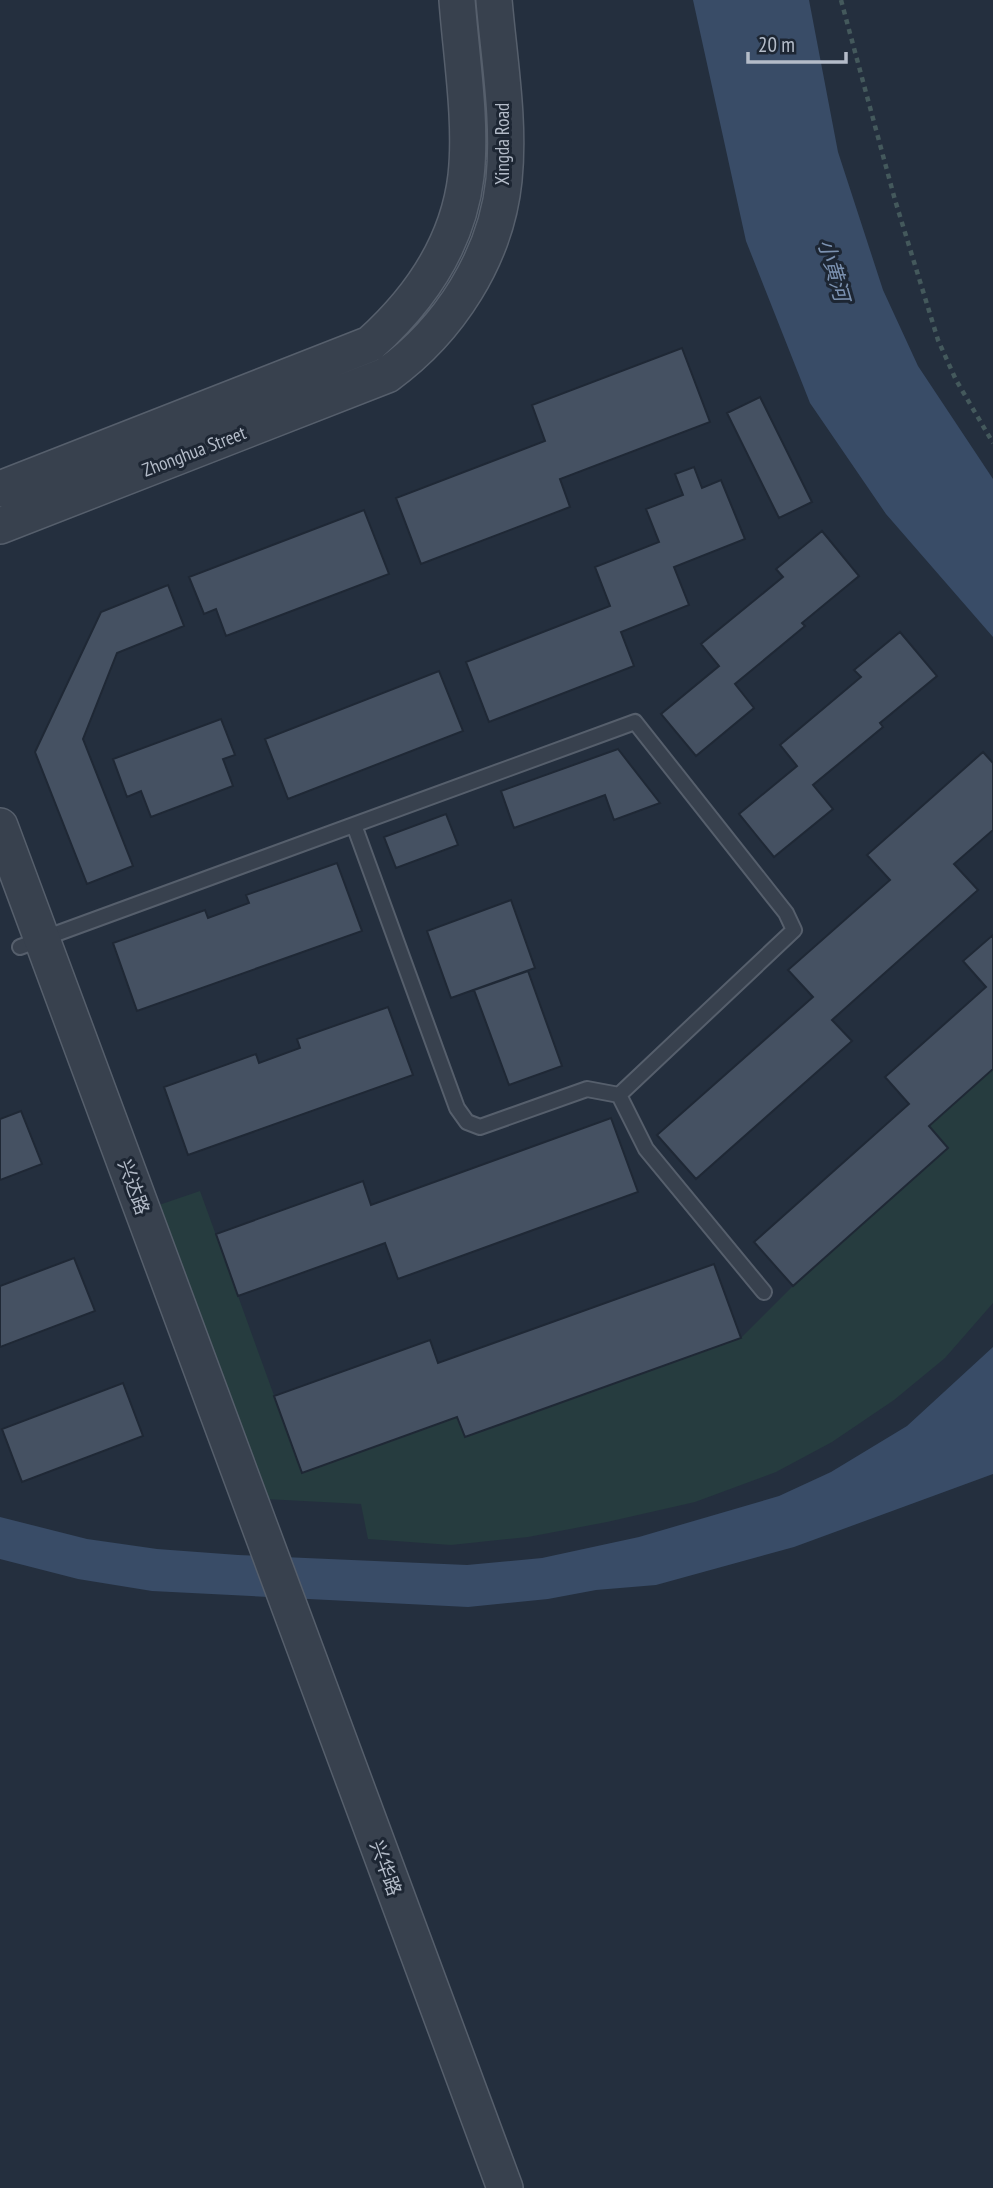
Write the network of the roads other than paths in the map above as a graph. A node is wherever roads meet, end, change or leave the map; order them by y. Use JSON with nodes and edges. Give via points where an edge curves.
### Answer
{"nodes":[{"id":1,"x":457,"y":0,"type":"edge"},
{"id":2,"x":494,"y":0,"type":"edge"},
{"id":3,"x":370,"y":344,"type":"joint"},
{"id":4,"x":387,"y":375,"type":"joint"},
{"id":5,"x":0,"y":489,"type":"edge"},
{"id":6,"x":0,"y":526,"type":"edge"},
{"id":7,"x":354,"y":825,"type":"junction"},
{"id":8,"x":0,"y":826,"type":"edge"},
{"id":9,"x":31,"y":943,"type":"junction"},
{"id":10,"x":620,"y":1095,"type":"junction"},
{"id":11,"x":764,"y":1292,"type":"dead end"},
{"id":12,"x":267,"y":1548,"type":"joint"},
{"id":13,"x":505,"y":2188,"type":"edge"}],
"edges":[{"from":1,"to":3,"type":"street","name":"Xingda Road","via":[[468,136],[460,207],[441,256],[422,288]]},
{"from":2,"to":4,"type":"street","name":"Xingda Road","via":[[505,135],[504,181],[497,216],[454,309],[412,357]]},
{"from":3,"to":5,"type":"street","name":"Zhonghua Street"},
{"from":4,"to":6,"type":"street","name":"Zhonghua Street"},
{"from":7,"to":9,"type":"lane"},
{"from":7,"to":10,"type":"lane","via":[[457,1108],[467,1122],[480,1127],[587,1088]]},
{"from":7,"to":10,"type":"lane","via":[[635,722],[794,930]]},
{"from":8,"to":9,"type":"street","name":"兴达路"},
{"from":9,"to":12,"type":"street","name":"兴达路"},
{"from":10,"to":11,"type":"lane","via":[[646,1149]]},
{"from":12,"to":13,"type":"street","name":"兴华路"}]}
